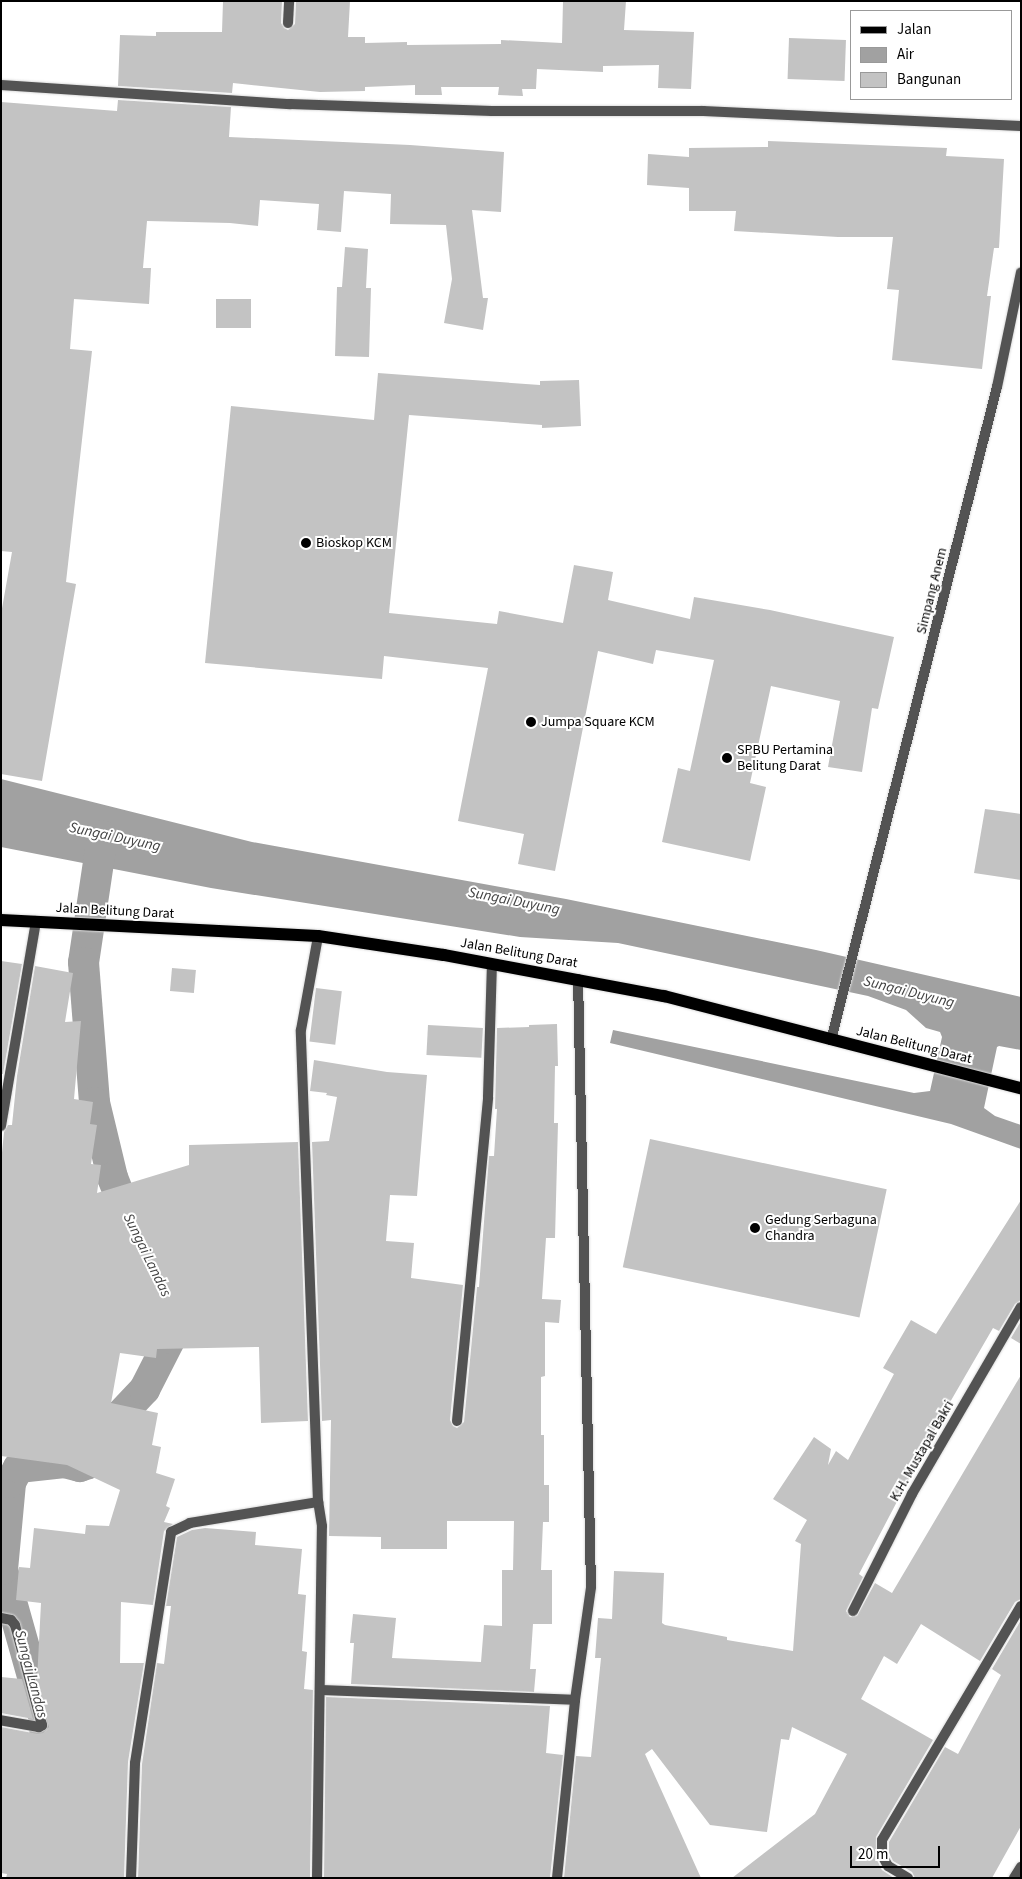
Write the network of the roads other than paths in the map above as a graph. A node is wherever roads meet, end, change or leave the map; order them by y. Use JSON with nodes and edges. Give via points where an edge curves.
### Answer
{"nodes":[{"id":1,"x":288,"y":1,"type":"edge"},
{"id":2,"x":288,"y":23,"type":"dead end"},
{"id":3,"x":1,"y":86,"type":"edge"},
{"id":4,"x":1021,"y":126,"type":"edge"},
{"id":5,"x":1021,"y":272,"type":"edge"},
{"id":6,"x":1,"y":920,"type":"edge"},
{"id":7,"x":36,"y":921,"type":"junction"},
{"id":8,"x":318,"y":936,"type":"junction"},
{"id":9,"x":492,"y":964,"type":"junction"},
{"id":10,"x":578,"y":979,"type":"junction"},
{"id":11,"x":831,"y":1040,"type":"junction"},
{"id":12,"x":1019,"y":1088,"type":"edge"},
{"id":13,"x":1,"y":1126,"type":"edge"},
{"id":14,"x":1021,"y":1307,"type":"edge"},
{"id":15,"x":457,"y":1421,"type":"dead end"},
{"id":16,"x":318,"y":1502,"type":"junction"},
{"id":17,"x":1021,"y":1606,"type":"edge"},
{"id":18,"x":853,"y":1611,"type":"dead end"},
{"id":19,"x":1,"y":1618,"type":"edge"},
{"id":20,"x":320,"y":1690,"type":"junction"},
{"id":21,"x":574,"y":1700,"type":"junction"},
{"id":22,"x":1,"y":1720,"type":"edge"},
{"id":23,"x":1021,"y":1867,"type":"edge"},
{"id":24,"x":131,"y":1878,"type":"edge"},
{"id":25,"x":317,"y":1878,"type":"edge"},
{"id":26,"x":557,"y":1878,"type":"edge"},
{"id":27,"x":908,"y":1878,"type":"edge"},
{"id":28,"x":1014,"y":1878,"type":"edge"}],
"edges":[{"from":1,"to":2,"type":"street"},
{"from":3,"to":4,"type":"street","via":[[290,104],[492,111],[703,111]]},
{"from":5,"to":11,"type":"street","name":"Simpang Anem","via":[[997,387]]},
{"from":6,"to":7,"type":"main road","name":"Jalan Belitung Darat"},
{"from":7,"to":8,"type":"main road","name":"Jalan Belitung Darat"},
{"from":7,"to":13,"type":"street"},
{"from":8,"to":9,"type":"main road","name":"Jalan Belitung Darat"},
{"from":8,"to":16,"type":"street","via":[[301,1030]]},
{"from":9,"to":10,"type":"main road","name":"Jalan Belitung Darat"},
{"from":9,"to":15,"type":"street","via":[[488,1097]]},
{"from":10,"to":11,"type":"main road","name":"Jalan Belitung Darat","via":[[664,996]]},
{"from":10,"to":21,"type":"street","via":[[591,1587]]},
{"from":11,"to":12,"type":"main road","name":"Jalan Belitung Darat"},
{"from":14,"to":18,"type":"street","name":"K.H. Mustapal Bakri","via":[[912,1494]]},
{"from":16,"to":20,"type":"street","via":[[322,1526]]},
{"from":16,"to":24,"type":"street","via":[[190,1523],[171,1532],[135,1763]]},
{"from":17,"to":27,"type":"street","via":[[882,1840],[882,1855],[888,1866]]},
{"from":19,"to":22,"type":"street","via":[[14,1624],[42,1725]]},
{"from":20,"to":21,"type":"street"},
{"from":20,"to":25,"type":"street"},
{"from":21,"to":26,"type":"street"},
{"from":23,"to":28,"type":"street"}]}
